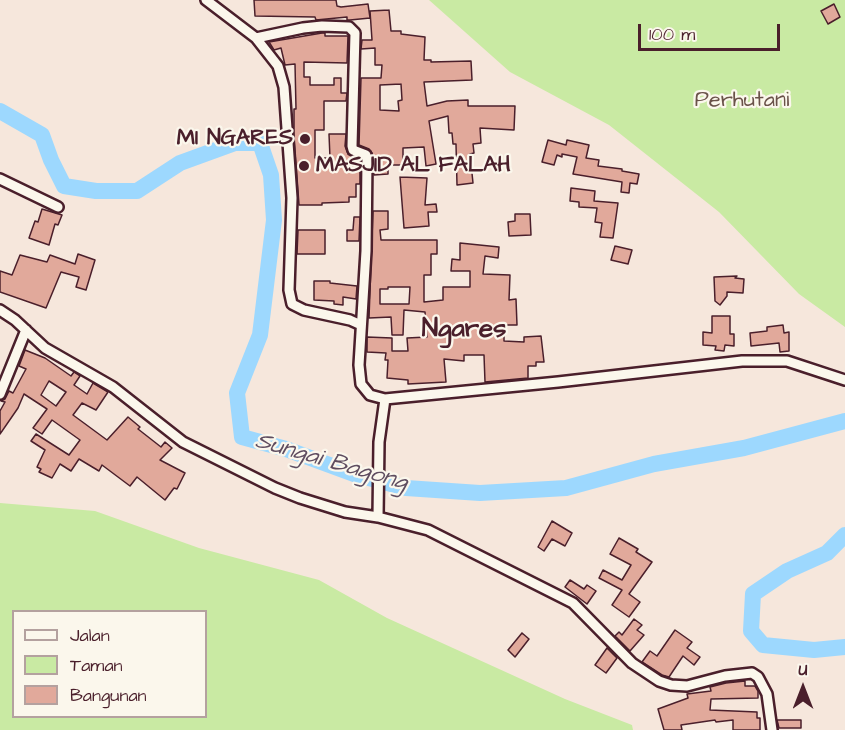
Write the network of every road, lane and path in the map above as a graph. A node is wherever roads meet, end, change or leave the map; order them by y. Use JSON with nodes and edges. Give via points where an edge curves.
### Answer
{"nodes":[{"id":1,"x":206,"y":0,"type":"edge"},
{"id":2,"x":256,"y":38,"type":"junction"},
{"id":3,"x":0,"y":179,"type":"edge"},
{"id":4,"x":58,"y":207,"type":"dead end"},
{"id":5,"x":0,"y":310,"type":"edge"},
{"id":6,"x":361,"y":325,"type":"junction"},
{"id":7,"x":26,"y":330,"type":"junction"},
{"id":8,"x":845,"y":380,"type":"edge"},
{"id":9,"x":0,"y":394,"type":"edge"},
{"id":10,"x":385,"y":399,"type":"junction"},
{"id":11,"x":378,"y":517,"type":"junction"},
{"id":12,"x":772,"y":730,"type":"edge"}],
"edges":[{"from":1,"to":2,"type":"street"},
{"from":2,"to":6,"type":"street","via":[[278,66],[284,87],[292,198],[292,304]]},
{"from":2,"to":6,"type":"street","via":[[322,26],[349,27],[355,33],[352,146],[367,159]]},
{"from":3,"to":4,"type":"street"},
{"from":5,"to":7,"type":"street"},
{"from":6,"to":10,"type":"street","via":[[361,384],[370,394]]},
{"from":7,"to":9,"type":"street"},
{"from":7,"to":11,"type":"street","via":[[45,348],[113,387],[183,442],[300,498]]},
{"from":8,"to":10,"type":"street","via":[[787,361],[742,361]]},
{"from":10,"to":11,"type":"street","via":[[379,442]]},
{"from":11,"to":12,"type":"street","via":[[428,530],[573,603],[632,663],[660,681],[687,686],[752,673],[767,694]]}]}
